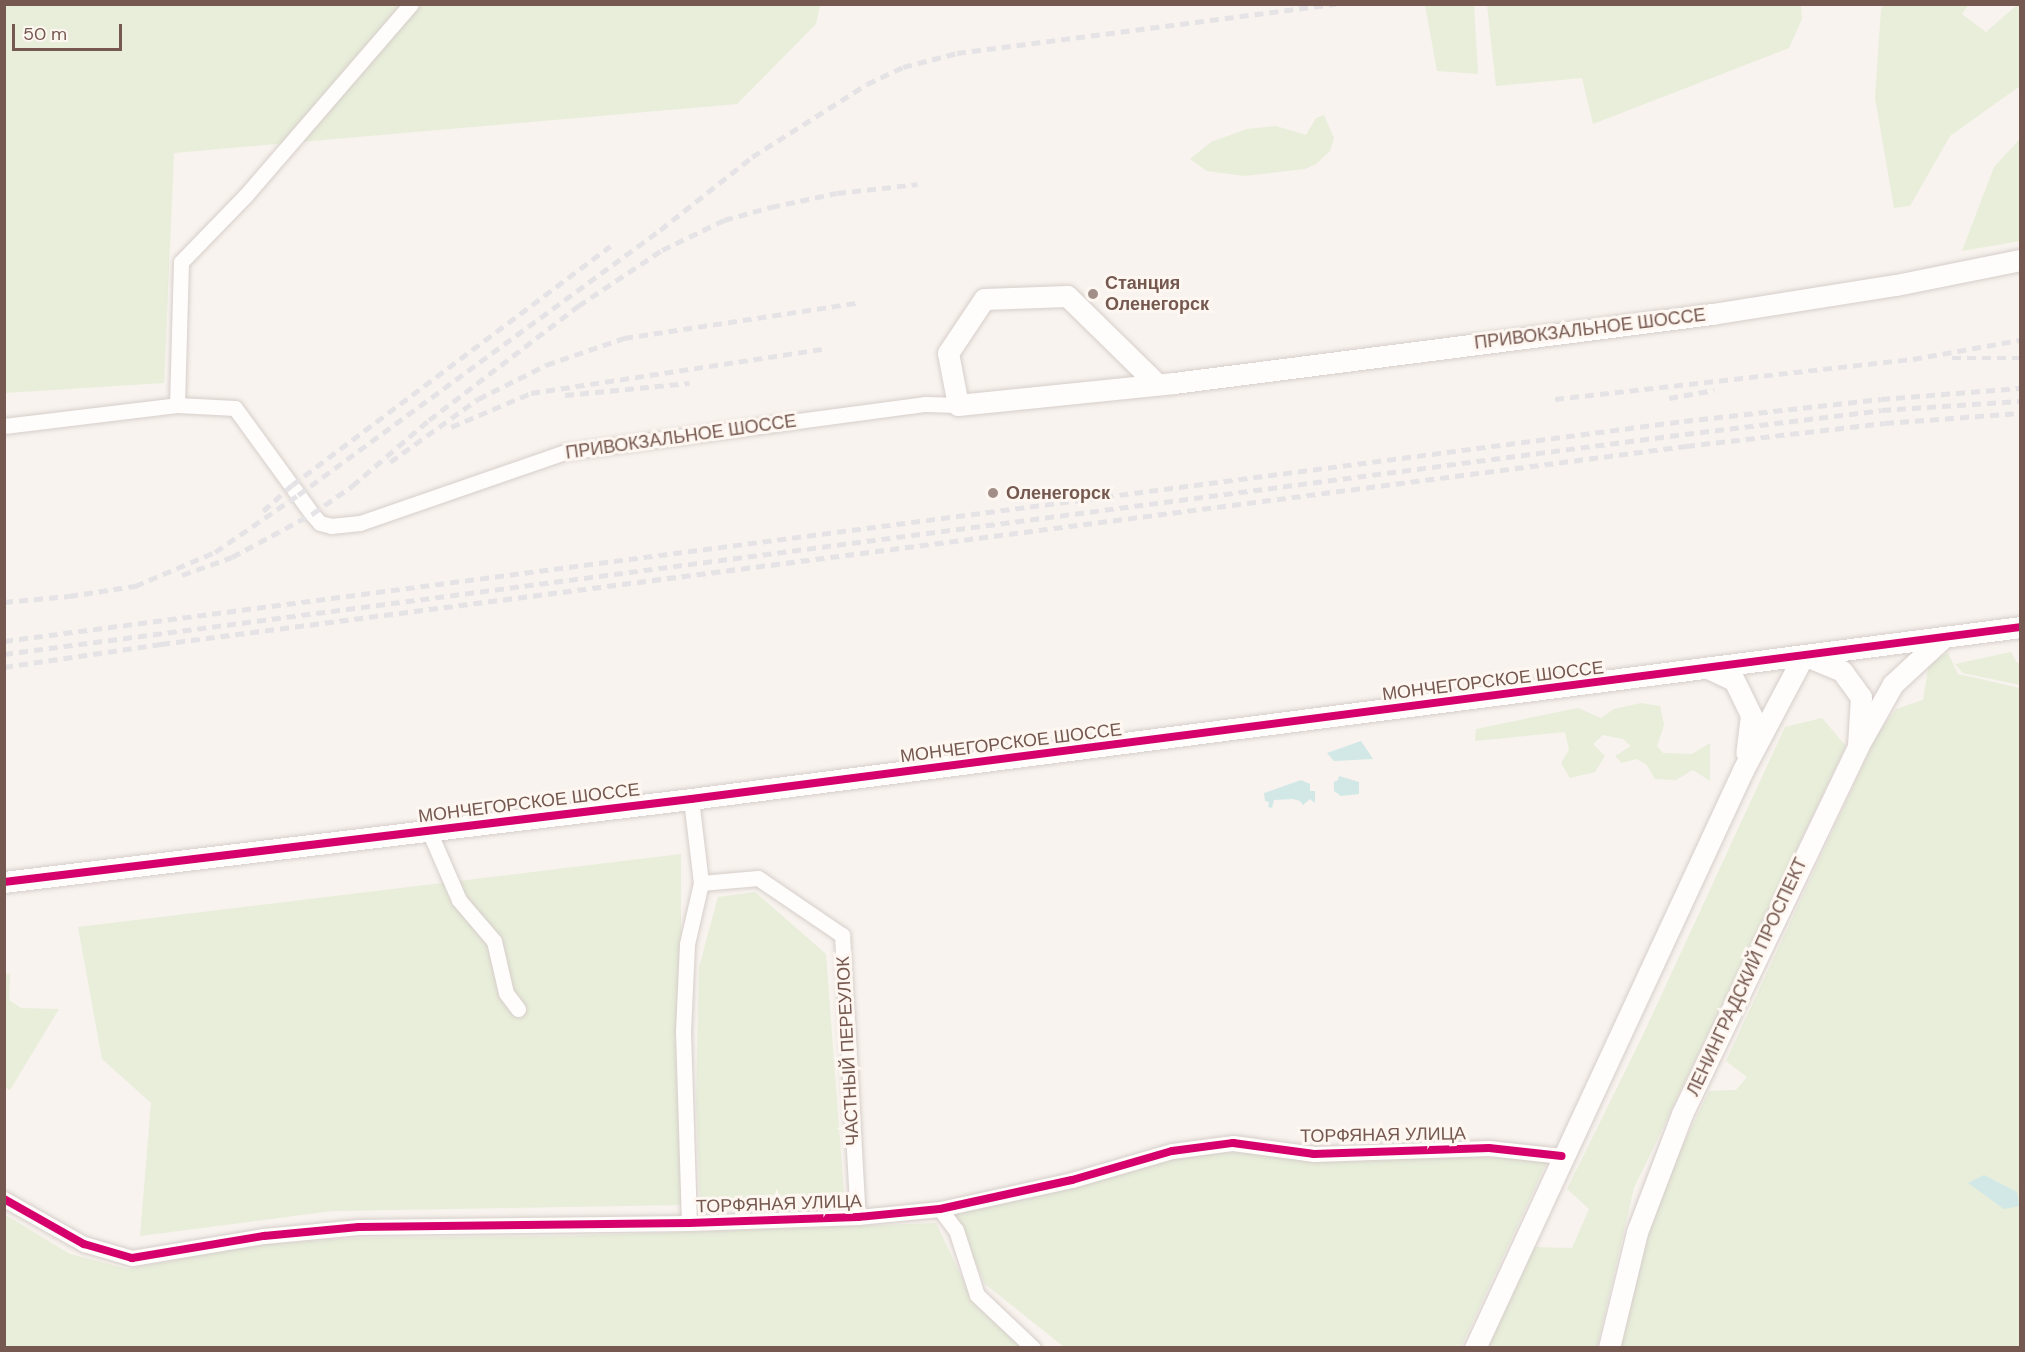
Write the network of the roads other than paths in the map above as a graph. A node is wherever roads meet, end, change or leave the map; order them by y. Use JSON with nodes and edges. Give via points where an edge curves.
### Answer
{"nodes":[{"id":1,"x":411,"y":4,"type":"edge"},
{"id":2,"x":2020,"y":260,"type":"edge"},
{"id":3,"x":1156,"y":384,"type":"junction"},
{"id":4,"x":177,"y":405,"type":"junction"},
{"id":5,"x":958,"y":405,"type":"junction"},
{"id":6,"x":4,"y":426,"type":"edge"},
{"id":7,"x":2020,"y":627,"type":"edge"},
{"id":8,"x":1944,"y":637,"type":"junction"},
{"id":9,"x":1804,"y":654,"type":"junction"},
{"id":10,"x":1710,"y":669,"type":"junction"},
{"id":11,"x":1858,"y":746,"type":"junction"},
{"id":12,"x":1743,"y":770,"type":"junction"},
{"id":13,"x":691,"y":798,"type":"junction"},
{"id":14,"x":429,"y":831,"type":"junction"},
{"id":15,"x":4,"y":882,"type":"edge"},
{"id":16,"x":701,"y":882,"type":"junction"},
{"id":17,"x":518,"y":1009,"type":"dead end"},
{"id":18,"x":1562,"y":1156,"type":"junction"},
{"id":19,"x":4,"y":1198,"type":"edge"},
{"id":20,"x":940,"y":1209,"type":"junction"},
{"id":21,"x":858,"y":1217,"type":"junction"},
{"id":22,"x":689,"y":1223,"type":"junction"},
{"id":23,"x":1033,"y":1347,"type":"edge"},
{"id":24,"x":1475,"y":1347,"type":"edge"},
{"id":25,"x":1609,"y":1347,"type":"edge"}],
"edges":[{"from":1,"to":4,"type":"street","via":[[275,162],[181,262]]},
{"from":2,"to":3,"type":"street","name":"ПРИВОКЗАЛЬНОЕ ШОССЕ","via":[[1896,285],[1712,314]]},
{"from":3,"to":5,"type":"street","name":"ПРИВОКЗАЛЬНОЕ ШОССЕ"},
{"from":3,"to":5,"type":"street","via":[[1067,296],[984,299],[948,353]]},
{"from":4,"to":5,"type":"street","name":"ПРИВОКЗАЛЬНОЕ ШОССЕ","via":[[235,408],[312,514],[320,523],[331,526],[360,523],[565,452],[926,404]]},
{"from":4,"to":6,"type":"street"},
{"from":7,"to":8,"type":"street","name":"МОНЧЕГОРСКОЕ ШОССЕ"},
{"from":8,"to":9,"type":"street","name":"МОНЧЕГОРСКОЕ ШОССЕ"},
{"from":8,"to":11,"type":"street","name":"ЛЕНИНГРАДСКИЙ ПРОСПЕКТ","via":[[1893,684]]},
{"from":9,"to":10,"type":"street","name":"МОНЧЕГОРСКОЕ ШОССЕ"},
{"from":9,"to":11,"type":"street","via":[[1842,670],[1861,697]]},
{"from":9,"to":12,"type":"street"},
{"from":10,"to":12,"type":"street","via":[[1734,680],[1751,716]]},
{"from":10,"to":13,"type":"street","name":"МОНЧЕГОРСКОЕ ШОССЕ"},
{"from":11,"to":25,"type":"street","name":"ЛЕНИНГРАДСКИЙ ПРОСПЕКТ","via":[[1669,1145],[1637,1232]]},
{"from":12,"to":18,"type":"street"},
{"from":13,"to":14,"type":"street","name":"МОНЧЕГОРСКОЕ ШОССЕ"},
{"from":13,"to":16,"type":"street"},
{"from":14,"to":15,"type":"street","name":"МОНЧЕГОРСКОЕ ШОССЕ"},
{"from":14,"to":17,"type":"street","via":[[459,900],[494,941],[506,993]]},
{"from":16,"to":21,"type":"street","name":"ЧАСТНЫЙ ПЕРЕУЛОК","via":[[758,878],[842,935]]},
{"from":16,"to":22,"type":"street","via":[[687,944],[683,1032]]},
{"from":18,"to":20,"type":"street","name":"ТОРФЯНАЯ УЛИЦА","via":[[1489,1148],[1314,1154],[1233,1143],[1172,1151],[1072,1180]]},
{"from":18,"to":24,"type":"street"},
{"from":19,"to":22,"type":"street","name":"ТОРФЯНАЯ УЛИЦА","via":[[84,1245],[132,1258],[264,1236],[359,1227]]},
{"from":20,"to":21,"type":"street","name":"ТОРФЯНАЯ УЛИЦА"},
{"from":20,"to":23,"type":"street","via":[[956,1230],[977,1295]]},
{"from":21,"to":22,"type":"street","name":"ТОРФЯНАЯ УЛИЦА"}]}
